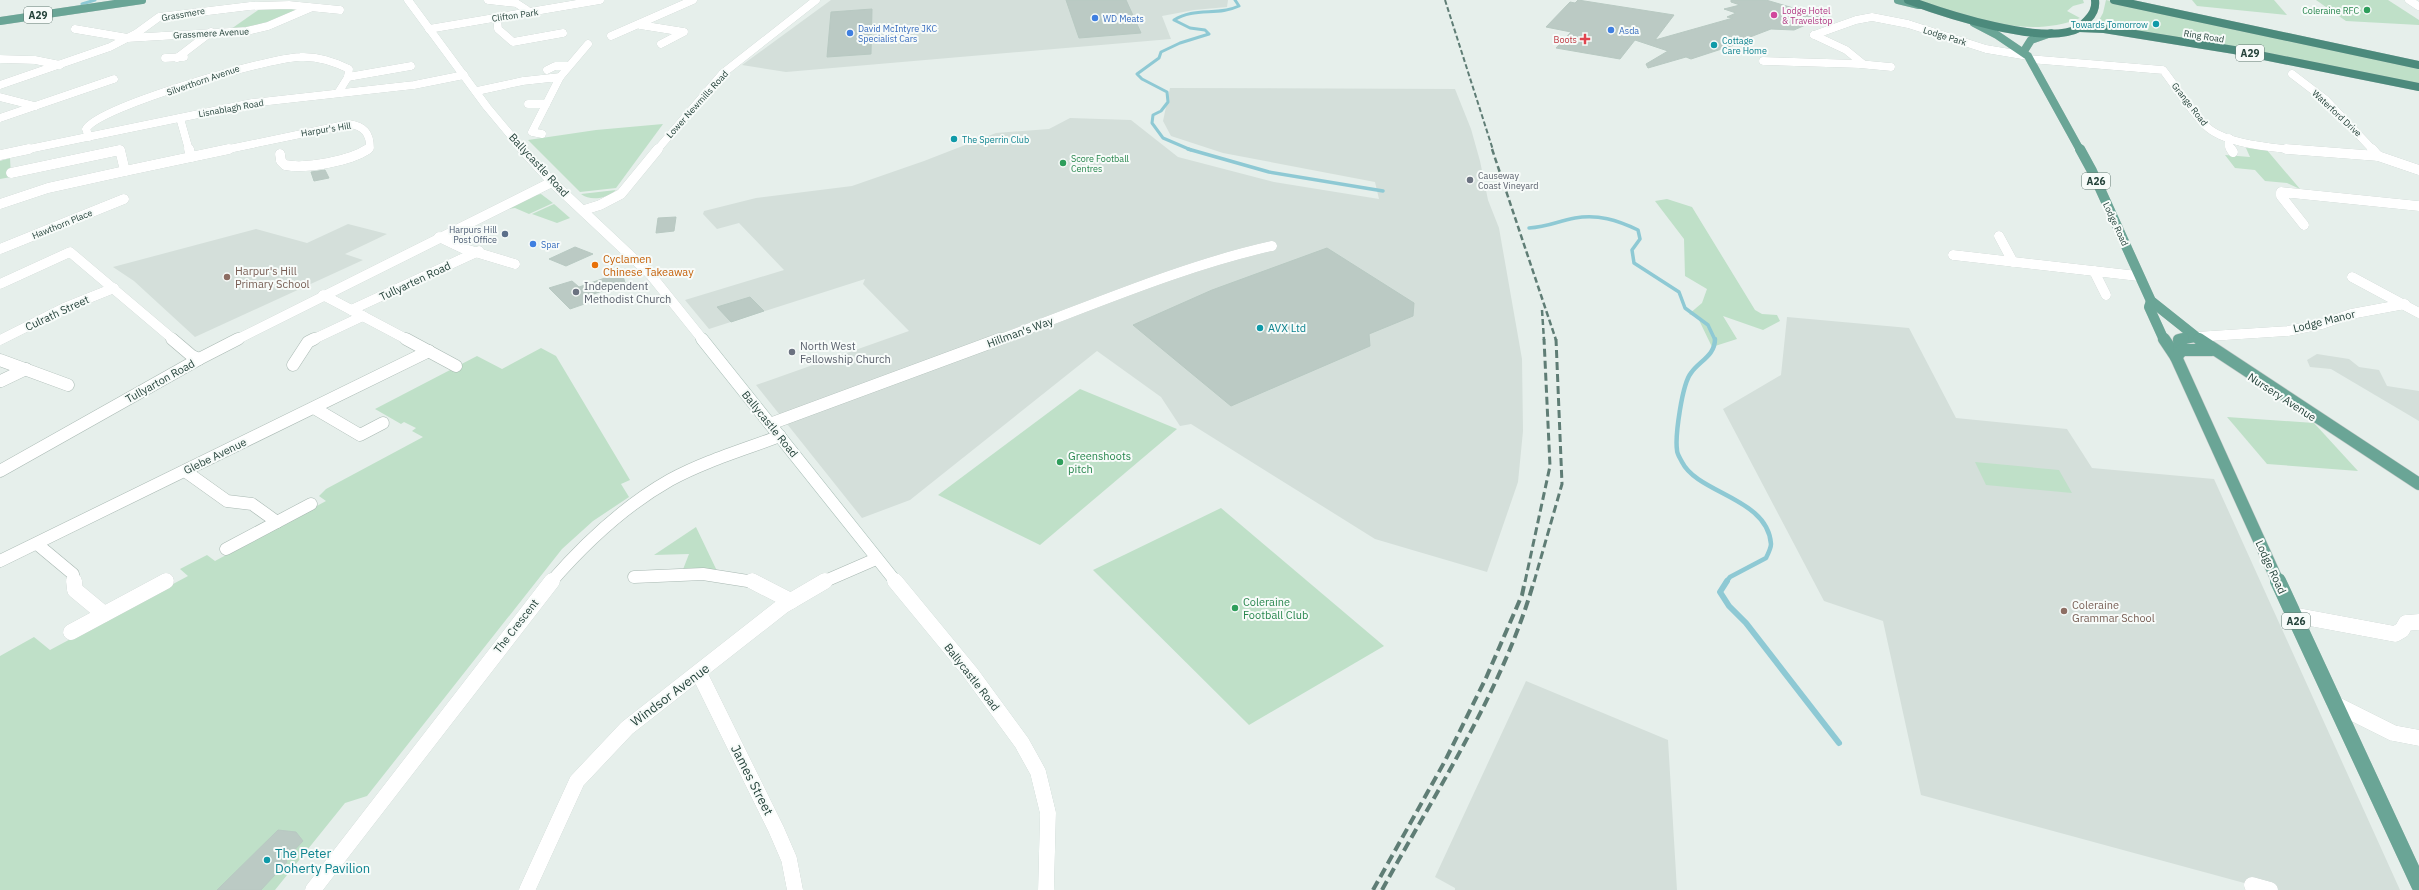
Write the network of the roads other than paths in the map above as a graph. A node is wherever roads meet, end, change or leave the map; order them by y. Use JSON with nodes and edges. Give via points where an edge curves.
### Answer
{"nodes":[{"id":1,"x":142,"y":0,"type":"edge"},
{"id":2,"x":408,"y":0,"type":"edge"},
{"id":3,"x":488,"y":0,"type":"edge"},
{"id":4,"x":600,"y":0,"type":"edge"},
{"id":5,"x":693,"y":0,"type":"edge"},
{"id":6,"x":816,"y":0,"type":"edge"},
{"id":7,"x":1898,"y":0,"type":"edge"},
{"id":8,"x":1908,"y":0,"type":"edge"},
{"id":9,"x":2095,"y":0,"type":"edge"},
{"id":10,"x":2114,"y":0,"type":"edge"},
{"id":11,"x":2408,"y":0,"type":"edge"},
{"id":12,"x":1920,"y":5,"type":"junction"},
{"id":13,"x":574,"y":6,"type":"junction"},
{"id":14,"x":2418,"y":6,"type":"dead end"},
{"id":15,"x":313,"y":7,"type":"junction"},
{"id":16,"x":340,"y":10,"type":"dead end"},
{"id":17,"x":588,"y":11,"type":"dead end"},
{"id":18,"x":526,"y":13,"type":"junction"},
{"id":19,"x":497,"y":17,"type":"junction"},
{"id":20,"x":0,"y":21,"type":"edge"},
{"id":21,"x":1974,"y":23,"type":"junction"},
{"id":22,"x":640,"y":25,"type":"junction"},
{"id":23,"x":2079,"y":28,"type":"junction"},
{"id":24,"x":75,"y":29,"type":"dead end"},
{"id":25,"x":429,"y":29,"type":"junction"},
{"id":26,"x":211,"y":32,"type":"junction"},
{"id":27,"x":2057,"y":32,"type":"junction"},
{"id":28,"x":563,"y":33,"type":"dead end"},
{"id":29,"x":611,"y":36,"type":"dead end"},
{"id":30,"x":128,"y":38,"type":"junction"},
{"id":31,"x":588,"y":44,"type":"dead end"},
{"id":32,"x":661,"y":44,"type":"dead end"},
{"id":33,"x":2028,"y":55,"type":"junction"},
{"id":34,"x":188,"y":57,"type":"dead end"},
{"id":35,"x":165,"y":58,"type":"dead end"},
{"id":36,"x":177,"y":58,"type":"junction"},
{"id":37,"x":0,"y":59,"type":"edge"},
{"id":38,"x":1763,"y":61,"type":"dead end"},
{"id":39,"x":1862,"y":63,"type":"junction"},
{"id":40,"x":60,"y":65,"type":"junction"},
{"id":41,"x":2419,"y":65,"type":"edge"},
{"id":42,"x":411,"y":66,"type":"dead end"},
{"id":43,"x":568,"y":66,"type":"junction"},
{"id":44,"x":1891,"y":67,"type":"dead end"},
{"id":45,"x":547,"y":70,"type":"dead end"},
{"id":46,"x":2292,"y":74,"type":"dead end"},
{"id":47,"x":464,"y":75,"type":"junction"},
{"id":48,"x":348,"y":77,"type":"junction"},
{"id":49,"x":560,"y":77,"type":"junction"},
{"id":50,"x":109,"y":82,"type":"dead end"},
{"id":51,"x":0,"y":85,"type":"edge"},
{"id":52,"x":2419,"y":87,"type":"edge"},
{"id":53,"x":476,"y":91,"type":"junction"},
{"id":54,"x":338,"y":93,"type":"junction"},
{"id":55,"x":0,"y":97,"type":"edge"},
{"id":56,"x":528,"y":104,"type":"dead end"},
{"id":57,"x":546,"y":104,"type":"junction"},
{"id":58,"x":35,"y":106,"type":"junction"},
{"id":59,"x":0,"y":118,"type":"edge"},
{"id":60,"x":180,"y":118,"type":"junction"},
{"id":61,"x":542,"y":134,"type":"dead end"},
{"id":62,"x":89,"y":137,"type":"junction"},
{"id":63,"x":2229,"y":138,"type":"junction"},
{"id":64,"x":2234,"y":152,"type":"dead end"},
{"id":65,"x":280,"y":154,"type":"dead end"},
{"id":66,"x":0,"y":155,"type":"edge"},
{"id":67,"x":2378,"y":156,"type":"junction"},
{"id":68,"x":191,"y":157,"type":"junction"},
{"id":69,"x":2419,"y":170,"type":"edge"},
{"id":70,"x":126,"y":171,"type":"junction"},
{"id":71,"x":10,"y":173,"type":"dead end"},
{"id":72,"x":552,"y":182,"type":"junction"},
{"id":73,"x":124,"y":199,"type":"dead end"},
{"id":74,"x":0,"y":204,"type":"edge"},
{"id":75,"x":2419,"y":206,"type":"edge"},
{"id":76,"x":584,"y":210,"type":"junction"},
{"id":77,"x":2304,"y":225,"type":"dead end"},
{"id":78,"x":1999,"y":236,"type":"dead end"},
{"id":79,"x":439,"y":237,"type":"junction"},
{"id":80,"x":1272,"y":246,"type":"dead end"},
{"id":81,"x":0,"y":249,"type":"edge"},
{"id":82,"x":479,"y":251,"type":"junction"},
{"id":83,"x":1953,"y":255,"type":"dead end"},
{"id":84,"x":1968,"y":258,"type":"junction"},
{"id":85,"x":2013,"y":262,"type":"junction"},
{"id":86,"x":515,"y":264,"type":"dead end"},
{"id":87,"x":1972,"y":268,"type":"dead end"},
{"id":88,"x":2094,"y":270,"type":"junction"},
{"id":89,"x":2138,"y":276,"type":"junction"},
{"id":90,"x":2352,"y":277,"type":"dead end"},
{"id":91,"x":0,"y":284,"type":"edge"},
{"id":92,"x":114,"y":288,"type":"junction"},
{"id":93,"x":323,"y":295,"type":"junction"},
{"id":94,"x":2106,"y":295,"type":"dead end"},
{"id":95,"x":2151,"y":301,"type":"junction"},
{"id":96,"x":2405,"y":304,"type":"junction"},
{"id":97,"x":351,"y":310,"type":"junction"},
{"id":98,"x":2419,"y":313,"type":"edge"},
{"id":99,"x":363,"y":316,"type":"junction"},
{"id":100,"x":2195,"y":337,"type":"junction"},
{"id":101,"x":0,"y":340,"type":"edge"},
{"id":102,"x":2212,"y":350,"type":"junction"},
{"id":103,"x":429,"y":351,"type":"junction"},
{"id":104,"x":2178,"y":354,"type":"junction"},
{"id":105,"x":199,"y":359,"type":"junction"},
{"id":106,"x":0,"y":360,"type":"edge"},
{"id":107,"x":293,"y":365,"type":"dead end"},
{"id":108,"x":456,"y":366,"type":"dead end"},
{"id":109,"x":26,"y":369,"type":"junction"},
{"id":110,"x":1,"y":381,"type":"edge"},
{"id":111,"x":68,"y":385,"type":"dead end"},
{"id":112,"x":314,"y":408,"type":"junction"},
{"id":113,"x":383,"y":423,"type":"dead end"},
{"id":114,"x":770,"y":424,"type":"junction"},
{"id":115,"x":780,"y":436,"type":"junction"},
{"id":116,"x":4,"y":466,"type":"edge"},
{"id":117,"x":185,"y":471,"type":"junction"},
{"id":118,"x":2419,"y":484,"type":"edge"},
{"id":119,"x":311,"y":504,"type":"dead end"},
{"id":120,"x":277,"y":522,"type":"junction"},
{"id":121,"x":36,"y":544,"type":"junction"},
{"id":122,"x":226,"y":549,"type":"dead end"},
{"id":123,"x":876,"y":559,"type":"junction"},
{"id":124,"x":0,"y":561,"type":"edge"},
{"id":125,"x":634,"y":577,"type":"dead end"},
{"id":126,"x":166,"y":581,"type":"dead end"},
{"id":127,"x":791,"y":601,"type":"junction"},
{"id":128,"x":104,"y":614,"type":"junction"},
{"id":129,"x":2293,"y":615,"type":"junction"},
{"id":130,"x":2419,"y":622,"type":"edge"},
{"id":131,"x":71,"y":632,"type":"dead end"},
{"id":132,"x":699,"y":674,"type":"junction"},
{"id":133,"x":2335,"y":704,"type":"junction"},
{"id":134,"x":2419,"y":738,"type":"edge"},
{"id":135,"x":2419,"y":885,"type":"edge"},
{"id":136,"x":313,"y":890,"type":"edge"},
{"id":137,"x":527,"y":890,"type":"edge"},
{"id":138,"x":796,"y":890,"type":"edge"},
{"id":139,"x":1046,"y":890,"type":"edge"},
{"id":140,"x":2254,"y":890,"type":"edge"},
{"id":141,"x":2270,"y":890,"type":"edge"}],
"edges":[{"from":1,"to":20,"type":"main road","number":"A29"},
{"from":2,"to":25,"type":"street","name":"Ballycastle Road"},
{"from":3,"to":18,"type":"street","via":[[522,5],[527,10]]},
{"from":4,"to":13,"type":"street","name":"Clifton Park"},
{"from":5,"to":22,"type":"street","via":[[675,6]]},
{"from":6,"to":76,"type":"street","name":"Lower Newmills Road","via":[[722,74],[621,194]]},
{"from":7,"to":12,"type":"main road","number":"A29"},
{"from":8,"to":12,"type":"highway","number":"A29"},
{"from":9,"to":23,"type":"highway","via":[[2096,5],[2088,23]]},
{"from":10,"to":41,"type":"highway","name":"Ring Road","number":"A29"},
{"from":11,"to":14,"type":"street"},
{"from":12,"to":21,"type":"highway","number":"A29"},
{"from":13,"to":17,"type":"street"},
{"from":13,"to":18,"type":"street","name":"Clifton Park"},
{"from":15,"to":16,"type":"street","name":"Grassmere"},
{"from":15,"to":26,"type":"street","name":"Grassmere Avenue","via":[[255,30]]},
{"from":15,"to":30,"type":"street","name":"Grassmere","via":[[250,6],[168,15],[154,20]]},
{"from":18,"to":19,"type":"street","name":"Clifton Park"},
{"from":19,"to":25,"type":"street","name":"Clifton Park"},
{"from":19,"to":28,"type":"street","via":[[498,29],[513,42]]},
{"from":21,"to":27,"type":"highway","number":"A29","via":[[2020,31]]},
{"from":21,"to":33,"type":"main road"},
{"from":22,"to":29,"type":"street"},
{"from":22,"to":32,"type":"street","via":[[684,32]]},
{"from":23,"to":27,"type":"highway","number":"A29"},
{"from":23,"to":52,"type":"highway","name":"Ring Road","number":"A29","via":[[2104,29],[2234,50]]},
{"from":24,"to":30,"type":"street"},
{"from":25,"to":47,"type":"street","name":"Ballycastle Road"},
{"from":26,"to":30,"type":"street","name":"Grassmere Avenue"},
{"from":26,"to":36,"type":"street"},
{"from":27,"to":33,"type":"main road","via":[[2033,37],[2026,45]]},
{"from":30,"to":40,"type":"street","name":"Grassmere"},
{"from":31,"to":43,"type":"street","via":[[581,56]]},
{"from":33,"to":39,"type":"street","name":"Lodge Park","via":[[1986,49],[1887,19],[1862,18],[1814,35],[1846,50]]},
{"from":33,"to":63,"type":"street","name":"Grange Road","via":[[2161,67],[2207,127]]},
{"from":33,"to":89,"type":"main road","name":"Lodge Road","number":"A26","via":[[2092,171]]},
{"from":34,"to":36,"type":"street"},
{"from":35,"to":36,"type":"street"},
{"from":37,"to":40,"type":"street","name":"Grassmere","via":[[35,60]]},
{"from":38,"to":39,"type":"street","via":[[1807,64]]},
{"from":39,"to":44,"type":"street"},
{"from":40,"to":51,"type":"street","name":"Grassmere"},
{"from":42,"to":48,"type":"street"},
{"from":43,"to":45,"type":"street","via":[[555,66]]},
{"from":43,"to":49,"type":"street"},
{"from":46,"to":67,"type":"street","name":"Waterford Drive","via":[[2312,88],[2364,138]]},
{"from":47,"to":53,"type":"street","name":"Ballycastle Road"},
{"from":47,"to":54,"type":"street","name":"Lisnablagh Road","via":[[414,85]]},
{"from":48,"to":54,"type":"street"},
{"from":48,"to":62,"type":"street","name":"Silverthorn Avenue","via":[[349,69],[345,66],[321,59],[276,60],[237,68],[106,115],[89,124],[86,129]]},
{"from":49,"to":53,"type":"street","via":[[523,81]]},
{"from":49,"to":57,"type":"street"},
{"from":50,"to":58,"type":"street"},
{"from":53,"to":72,"type":"street","name":"Ballycastle Road"},
{"from":54,"to":60,"type":"street","name":"Lisnablagh Road","via":[[252,103]]},
{"from":55,"to":58,"type":"street"},
{"from":56,"to":57,"type":"street"},
{"from":57,"to":61,"type":"street","via":[[532,132]]},
{"from":58,"to":59,"type":"street"},
{"from":60,"to":62,"type":"street","name":"Lisnablagh Road"},
{"from":60,"to":68,"type":"street"},
{"from":62,"to":66,"type":"street","name":"Lisnablagh Road"},
{"from":63,"to":64,"type":"street","via":[[2229,147]]},
{"from":63,"to":67,"type":"street","name":"Grange Road","via":[[2262,146],[2311,152]]},
{"from":65,"to":68,"type":"street","name":"Harpur's Hill","via":[[281,162],[285,165],[300,166],[360,154],[370,148],[371,143],[366,130],[360,125],[342,125]]},
{"from":67,"to":69,"type":"street","name":"Grange Road"},
{"from":68,"to":70,"type":"street","name":"Harpur's Hill"},
{"from":70,"to":71,"type":"street","via":[[120,150]]},
{"from":70,"to":74,"type":"street","name":"Harpur's Hill","via":[[48,188]]},
{"from":72,"to":76,"type":"street","name":"Ballycastle Road"},
{"from":72,"to":79,"type":"street"},
{"from":73,"to":81,"type":"street","name":"Hawthorn Place"},
{"from":75,"to":77,"type":"street","via":[[2278,189]]},
{"from":76,"to":114,"type":"street","name":"Ballycastle Road","via":[[650,274]]},
{"from":78,"to":85,"type":"street"},
{"from":79,"to":82,"type":"street","name":"Tullyarten Road","via":[[462,248]]},
{"from":79,"to":93,"type":"street"},
{"from":80,"to":114,"type":"street","name":"Hillman's Way","via":[[1192,269]]},
{"from":82,"to":86,"type":"street","name":"Tullyarten Road"},
{"from":82,"to":97,"type":"street","name":"Tullyarten Road"},
{"from":83,"to":84,"type":"street"},
{"from":84,"to":85,"type":"street"},
{"from":84,"to":87,"type":"street"},
{"from":85,"to":88,"type":"street"},
{"from":88,"to":89,"type":"street"},
{"from":88,"to":94,"type":"street"},
{"from":89,"to":95,"type":"main road","name":"Lodge Road","number":"A26"},
{"from":90,"to":96,"type":"street"},
{"from":91,"to":92,"type":"street","via":[[70,252]]},
{"from":92,"to":101,"type":"street","name":"Culrath Street","via":[[64,308]]},
{"from":92,"to":105,"type":"street","via":[[192,356]]},
{"from":93,"to":97,"type":"street"},
{"from":93,"to":105,"type":"street","name":"Tullyarton Road"},
{"from":95,"to":100,"type":"main road","name":"Nursery Avenue","number":"A26"},
{"from":95,"to":104,"type":"main road","name":"Lodge Road","number":"A26","via":[[2149,307],[2167,347]]},
{"from":96,"to":98,"type":"street"},
{"from":96,"to":100,"type":"street","name":"Lodge Manor","via":[[2351,314],[2322,324],[2288,331]]},
{"from":97,"to":99,"type":"street"},
{"from":99,"to":103,"type":"street"},
{"from":99,"to":107,"type":"street","via":[[308,342]]},
{"from":100,"to":102,"type":"main road","name":"Nursery Avenue","number":"A26"},
{"from":100,"to":104,"type":"main road","via":[[2179,340]]},
{"from":102,"to":104,"type":"main road","via":[[2202,348]]},
{"from":102,"to":118,"type":"main road","name":"Nursery Avenue","number":"A26"},
{"from":103,"to":108,"type":"street"},
{"from":103,"to":112,"type":"street","name":"Glebe Avenue"},
{"from":104,"to":129,"type":"main road","name":"Lodge Road","number":"A26","via":[[2233,488]]},
{"from":105,"to":116,"type":"street","name":"Tullyarton Road"},
{"from":106,"to":109,"type":"street"},
{"from":109,"to":110,"type":"street"},
{"from":109,"to":111,"type":"street"},
{"from":112,"to":113,"type":"street","via":[[360,434]]},
{"from":112,"to":117,"type":"street","name":"Glebe Avenue"},
{"from":114,"to":115,"type":"street","name":"Ballycastle Road"},
{"from":115,"to":123,"type":"street","name":"Ballycastle Road"},
{"from":115,"to":136,"type":"street","name":"The Crescent","via":[[657,487],[588,539],[519,622]]},
{"from":117,"to":120,"type":"street","via":[[227,501],[252,504]]},
{"from":117,"to":121,"type":"street","name":"Glebe Avenue"},
{"from":119,"to":120,"type":"street"},
{"from":120,"to":122,"type":"street"},
{"from":121,"to":124,"type":"street","name":"Glebe Avenue"},
{"from":121,"to":128,"type":"street","via":[[73,574],[75,590]]},
{"from":123,"to":127,"type":"street","name":"Windsor Avenue","via":[[834,576]]},
{"from":123,"to":139,"type":"street","name":"Ballycastle Road","via":[[970,672],[1022,743],[1038,772],[1048,813]]},
{"from":125,"to":127,"type":"street","via":[[704,574],[749,580]]},
{"from":126,"to":128,"type":"street"},
{"from":127,"to":132,"type":"street","name":"Windsor Avenue"},
{"from":128,"to":131,"type":"street"},
{"from":129,"to":130,"type":"street","via":[[2395,634],[2402,630],[2406,622]]},
{"from":129,"to":133,"type":"main road","name":"Lodge Road","number":"A26"},
{"from":132,"to":137,"type":"street","name":"Windsor Avenue","via":[[627,728],[577,781]]},
{"from":132,"to":138,"type":"street","name":"James Street","via":[[776,829],[789,858]]},
{"from":133,"to":134,"type":"street","via":[[2393,733]]},
{"from":133,"to":135,"type":"main road","name":"Lodge Road","number":"A26"},
{"from":140,"to":141,"type":"street","via":[[2252,885]]}]}
